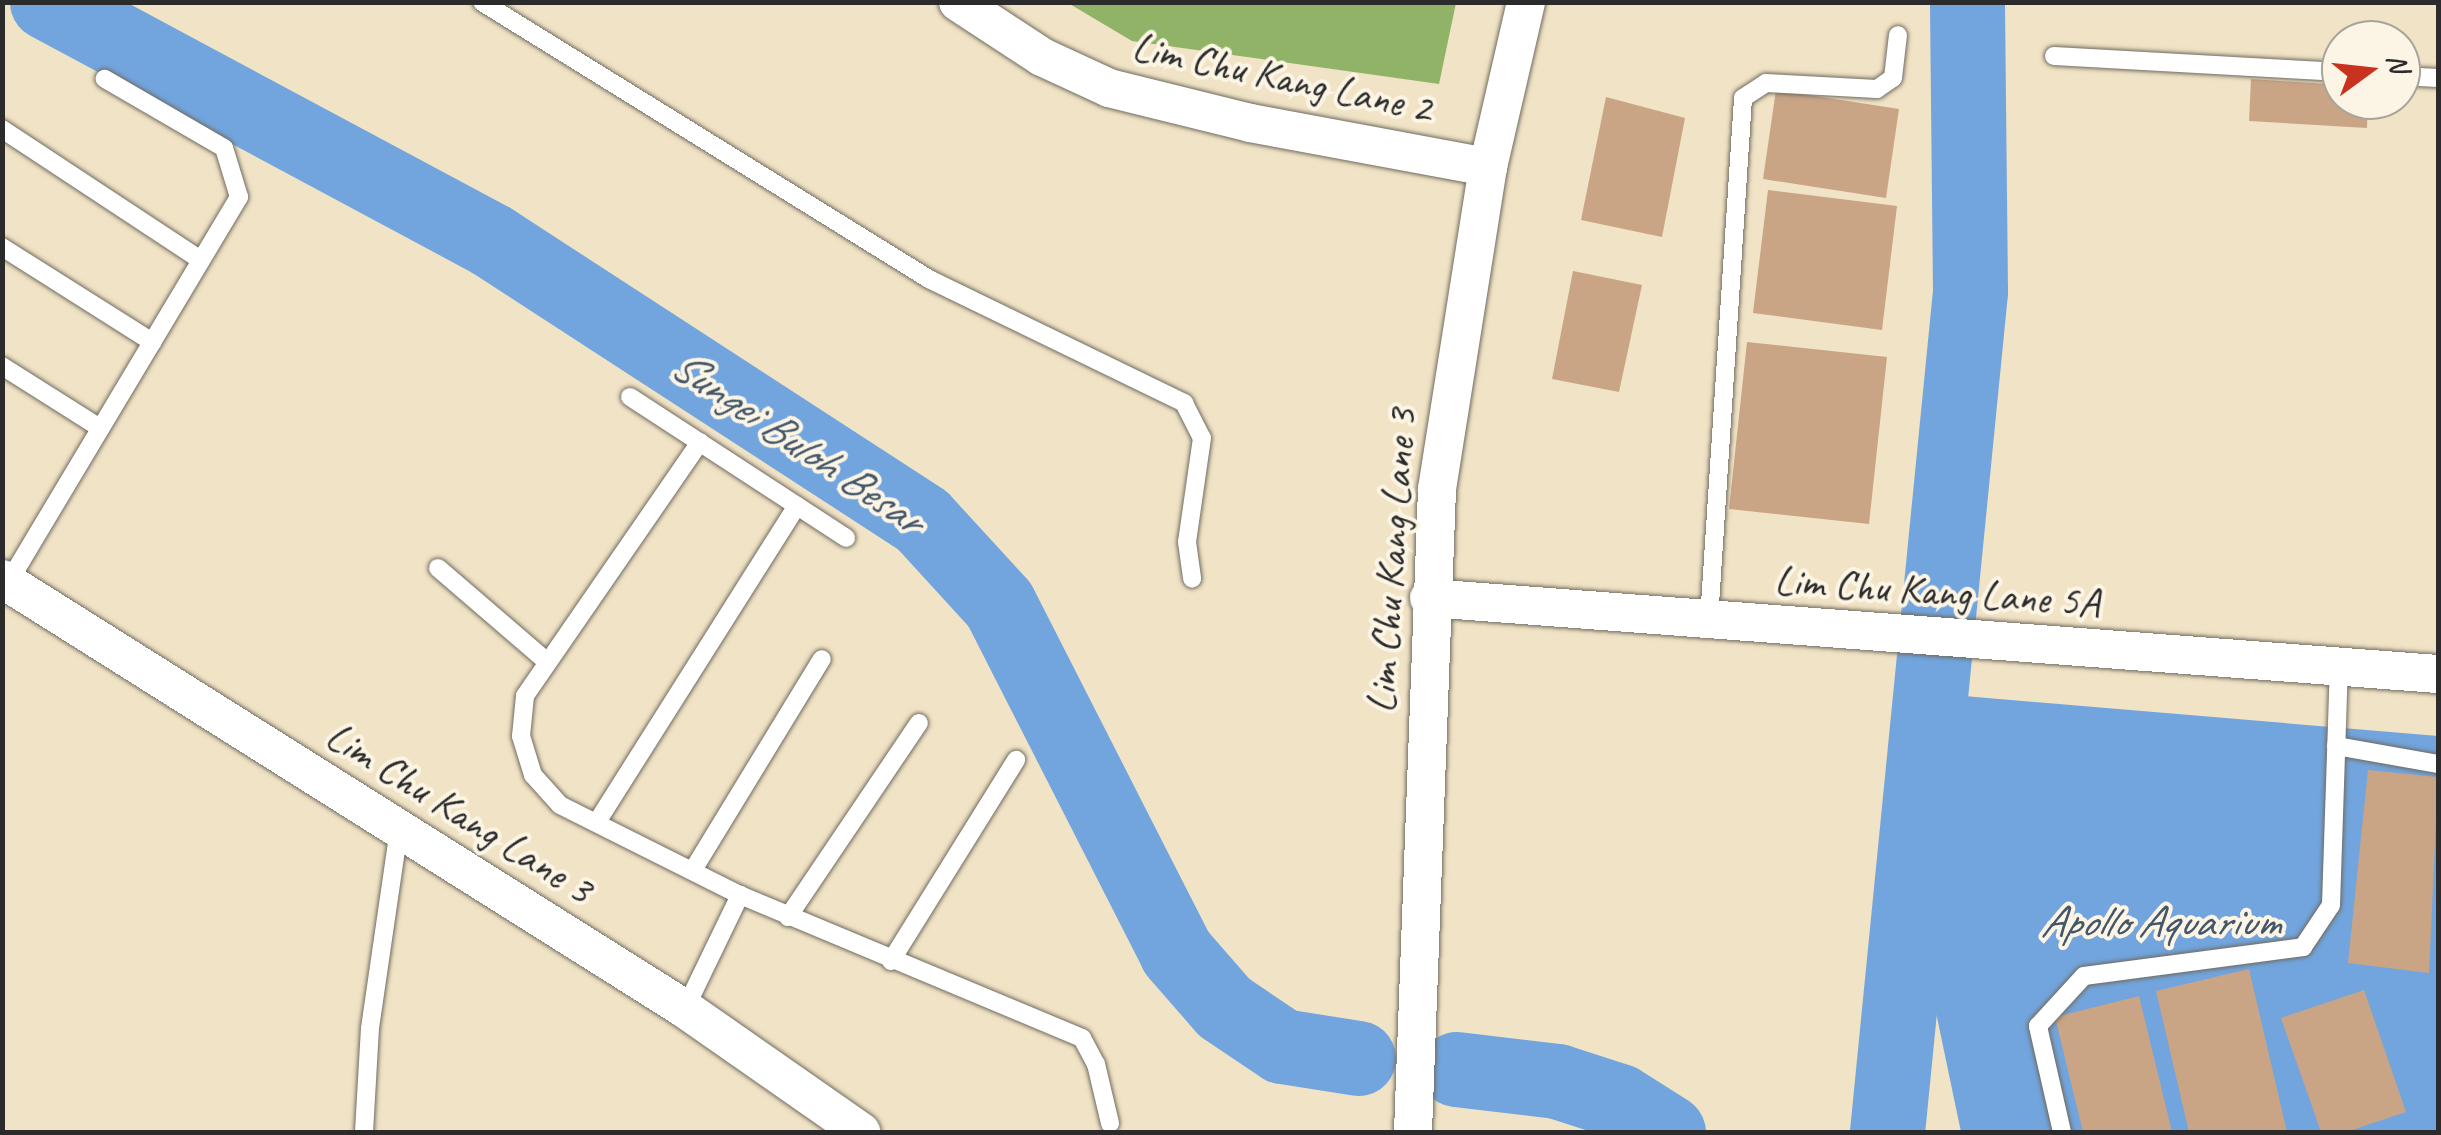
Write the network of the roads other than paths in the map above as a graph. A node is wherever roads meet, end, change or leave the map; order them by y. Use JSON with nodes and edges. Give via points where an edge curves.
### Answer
{"nodes":[{"id":1,"x":482,"y":2,"type":"edge"},
{"id":2,"x":958,"y":2,"type":"edge"},
{"id":3,"x":1526,"y":2,"type":"edge"},
{"id":4,"x":1898,"y":35,"type":"dead end"},
{"id":5,"x":2054,"y":56,"type":"dead end"},
{"id":6,"x":2321,"y":71,"type":"edge"},
{"id":7,"x":105,"y":79,"type":"dead end"},
{"id":8,"x":2,"y":128,"type":"edge"},
{"id":9,"x":1488,"y":167,"type":"junction"},
{"id":10,"x":2,"y":247,"type":"edge"},
{"id":11,"x":201,"y":260,"type":"junction"},
{"id":12,"x":152,"y":342,"type":"junction"},
{"id":13,"x":2,"y":366,"type":"edge"},
{"id":14,"x":630,"y":397,"type":"dead end"},
{"id":15,"x":100,"y":428,"type":"junction"},
{"id":16,"x":700,"y":442,"type":"junction"},
{"id":17,"x":797,"y":506,"type":"junction"},
{"id":18,"x":846,"y":538,"type":"dead end"},
{"id":19,"x":438,"y":568,"type":"dead end"},
{"id":20,"x":1192,"y":579,"type":"dead end"},
{"id":21,"x":5,"y":581,"type":"edge"},
{"id":22,"x":1429,"y":598,"type":"junction"},
{"id":23,"x":1709,"y":620,"type":"junction"},
{"id":24,"x":822,"y":659,"type":"dead end"},
{"id":25,"x":546,"y":660,"type":"junction"},
{"id":26,"x":2339,"y":667,"type":"junction"},
{"id":27,"x":2438,"y":674,"type":"edge"},
{"id":28,"x":920,"y":723,"type":"dead end"},
{"id":29,"x":2336,"y":746,"type":"junction"},
{"id":30,"x":1016,"y":760,"type":"dead end"},
{"id":31,"x":2438,"y":764,"type":"edge"},
{"id":32,"x":597,"y":822,"type":"junction"},
{"id":33,"x":399,"y":829,"type":"junction"},
{"id":34,"x":692,"y":870,"type":"junction"},
{"id":35,"x":740,"y":894,"type":"junction"},
{"id":36,"x":788,"y":916,"type":"junction"},
{"id":37,"x":891,"y":961,"type":"junction"},
{"id":38,"x":685,"y":1008,"type":"junction"},
{"id":39,"x":1110,"y":1123,"type":"dead end"},
{"id":40,"x":364,"y":1132,"type":"edge"},
{"id":41,"x":861,"y":1132,"type":"edge"},
{"id":42,"x":1413,"y":1132,"type":"edge"},
{"id":43,"x":2062,"y":1132,"type":"edge"}],
"edges":[{"from":1,"to":20,"type":"lane","via":[[928,279],[1184,402],[1202,438],[1189,513]]},
{"from":2,"to":9,"type":"street","name":"Lim Chu Kang Lane 2","via":[[1042,56],[1109,88]]},
{"from":3,"to":9,"type":"street","name":"Lim Chu Kang Lane 3"},
{"from":4,"to":23,"type":"lane","via":[[1893,78],[1878,89],[1766,83],[1743,98]]},
{"from":5,"to":6,"type":"lane"},
{"from":7,"to":11,"type":"lane","via":[[224,148],[239,197]]},
{"from":8,"to":11,"type":"lane"},
{"from":9,"to":22,"type":"street","name":"Lim Chu Kang Lane 3","via":[[1450,379]]},
{"from":10,"to":12,"type":"lane"},
{"from":11,"to":12,"type":"lane"},
{"from":12,"to":15,"type":"lane"},
{"from":13,"to":15,"type":"lane"},
{"from":14,"to":16,"type":"lane"},
{"from":15,"to":21,"type":"lane"},
{"from":16,"to":17,"type":"lane"},
{"from":16,"to":25,"type":"lane"},
{"from":17,"to":18,"type":"lane"},
{"from":17,"to":32,"type":"lane"},
{"from":19,"to":25,"type":"lane"},
{"from":21,"to":33,"type":"street","name":"Lim Chu Kang Lane 3"},
{"from":22,"to":23,"type":"street","name":"Lim Chu Kang Lane 5A"},
{"from":22,"to":42,"type":"street","name":"Lim Chu Kang Lane 3"},
{"from":23,"to":26,"type":"street","name":"Lim Chu Kang Lane 5A"},
{"from":24,"to":34,"type":"lane"},
{"from":25,"to":32,"type":"lane","via":[[526,696],[522,722],[533,775],[560,805]]},
{"from":26,"to":27,"type":"street","name":"Lim Chu Kang Lane 5A"},
{"from":26,"to":29,"type":"lane"},
{"from":28,"to":36,"type":"lane"},
{"from":29,"to":31,"type":"lane"},
{"from":29,"to":43,"type":"lane","via":[[2331,905],[2303,947],[2084,976],[2038,1026]]},
{"from":30,"to":37,"type":"lane"},
{"from":32,"to":34,"type":"lane"},
{"from":33,"to":38,"type":"street","name":"Lim Chu Kang Lane 3"},
{"from":33,"to":40,"type":"lane","via":[[370,1028]]},
{"from":34,"to":35,"type":"lane"},
{"from":35,"to":36,"type":"lane"},
{"from":35,"to":38,"type":"lane"},
{"from":36,"to":37,"type":"lane"},
{"from":37,"to":39,"type":"lane","via":[[1082,1038],[1096,1064]]},
{"from":38,"to":41,"type":"street","name":"Lim Chu Kang Lane 3"}]}
